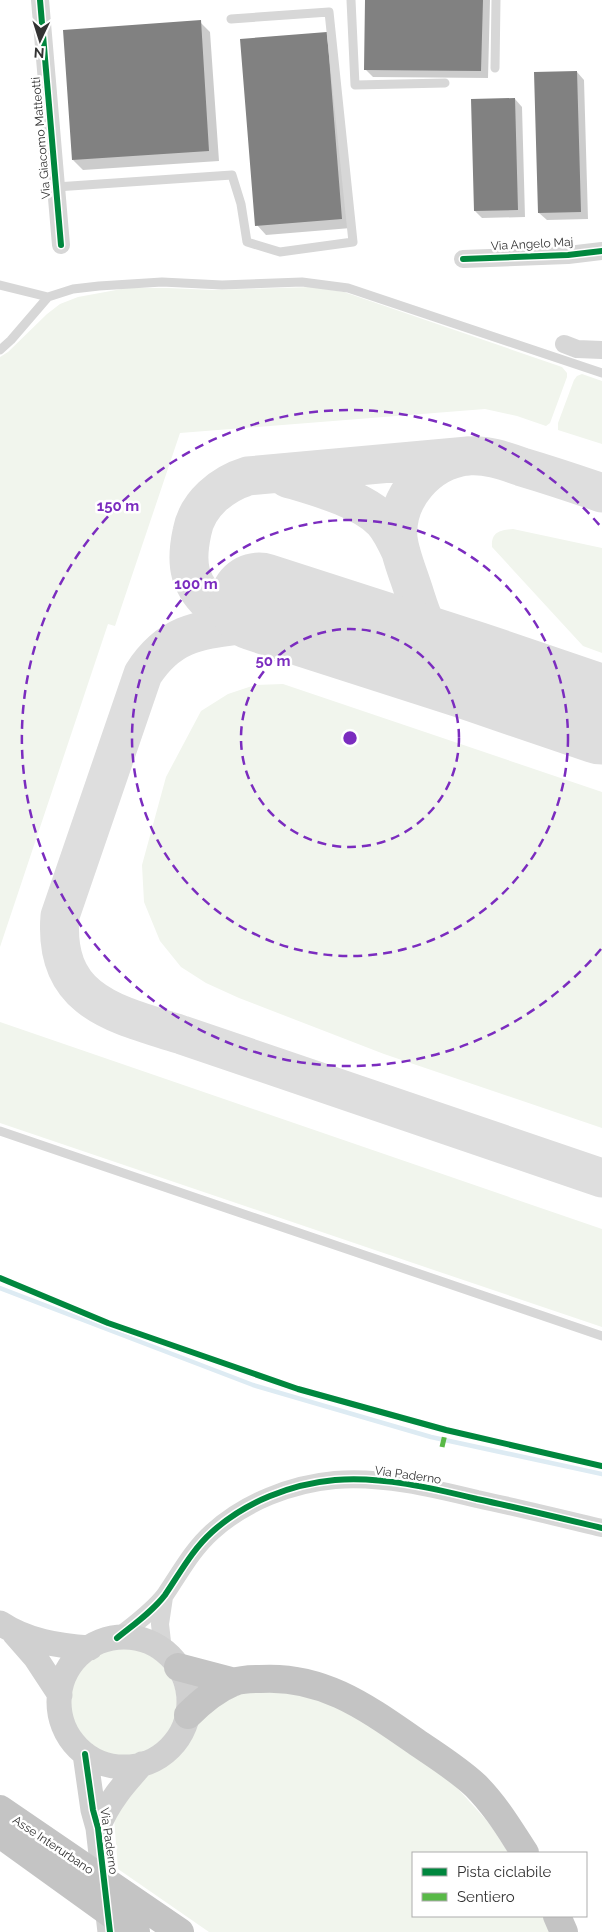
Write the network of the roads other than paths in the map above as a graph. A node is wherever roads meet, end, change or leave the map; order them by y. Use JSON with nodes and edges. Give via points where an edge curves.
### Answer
{"nodes":[{"id":1,"x":40,"y":0,"type":"edge"},
{"id":2,"x":351,"y":0,"type":"edge"},
{"id":3,"x":496,"y":0,"type":"edge"},
{"id":4,"x":230,"y":19,"type":"dead end"},
{"id":5,"x":495,"y":68,"type":"dead end"},
{"id":6,"x":445,"y":84,"type":"dead end"},
{"id":7,"x":56,"y":187,"type":"junction"},
{"id":8,"x":61,"y":245,"type":"dead end"},
{"id":9,"x":602,"y":251,"type":"edge"},
{"id":10,"x":463,"y":258,"type":"dead end"},
{"id":11,"x":0,"y":285,"type":"edge"},
{"id":12,"x":48,"y":297,"type":"junction"},
{"id":13,"x":564,"y":344,"type":"dead end"},
{"id":14,"x":0,"y":350,"type":"edge"},
{"id":15,"x":602,"y":350,"type":"edge"},
{"id":16,"x":602,"y":373,"type":"edge"},
{"id":17,"x":0,"y":1130,"type":"edge"},
{"id":18,"x":602,"y":1336,"type":"edge"},
{"id":19,"x":602,"y":1528,"type":"edge"},
{"id":20,"x":164,"y":1597,"type":"junction"},
{"id":21,"x":7,"y":1628,"type":"edge"},
{"id":22,"x":117,"y":1638,"type":"junction"},
{"id":23,"x":90,"y":1648,"type":"junction"},
{"id":24,"x":170,"y":1659,"type":"junction"},
{"id":25,"x":235,"y":1682,"type":"junction"},
{"id":26,"x":60,"y":1695,"type":"junction"},
{"id":27,"x":188,"y":1715,"type":"junction"},
{"id":28,"x":85,"y":1754,"type":"junction"},
{"id":29,"x":142,"y":1764,"type":"junction"},
{"id":30,"x":0,"y":1809,"type":"edge"},
{"id":31,"x":98,"y":1828,"type":"junction"},
{"id":32,"x":0,"y":1834,"type":"edge"},
{"id":33,"x":524,"y":1852,"type":"edge"},
{"id":34,"x":557,"y":1917,"type":"edge"},
{"id":35,"x":110,"y":1932,"type":"edge"},
{"id":36,"x":136,"y":1932,"type":"edge"},
{"id":37,"x":180,"y":1932,"type":"edge"},
{"id":38,"x":564,"y":1932,"type":"edge"}],
"edges":[{"from":1,"to":7,"type":"street","name":"Via Giacomo Matteotti"},
{"from":2,"to":6,"type":"lane","via":[[355,85]]},
{"from":3,"to":5,"type":"lane"},
{"from":4,"to":7,"type":"lane","via":[[329,12],[353,242],[280,252],[247,242],[232,174]]},
{"from":7,"to":8,"type":"street","name":"Via Giacomo Matteotti"},
{"from":9,"to":10,"type":"street","name":"Via Angelo Maj"},
{"from":11,"to":12,"type":"lane"},
{"from":12,"to":14,"type":"lane"},
{"from":12,"to":16,"type":"lane","via":[[73,289],[162,282],[222,286],[327,284],[365,293]]},
{"from":13,"to":15,"type":"street","via":[[576,350]]},
{"from":17,"to":18,"type":"lane"},
{"from":19,"to":20,"type":"street","name":"Via Paderno","via":[[439,1490],[400,1483],[336,1480],[270,1496],[238,1512],[212,1531],[192,1553]]},
{"from":20,"to":22,"type":"street","name":"Via Paderno"},
{"from":20,"to":24,"type":"street","name":"Via Paderno","via":[[160,1624]]},
{"from":21,"to":23,"type":"street","name":"Via Paderno","via":[[56,1645]]},
{"from":21,"to":26,"type":"street","name":"Via Paderno","via":[[35,1657]]},
{"from":22,"to":23,"type":"street","name":"Via Paderno"},
{"from":22,"to":24,"type":"street","name":"Via Paderno","via":[[146,1641]]},
{"from":23,"to":26,"type":"street","name":"Via Paderno","via":[[72,1663]]},
{"from":24,"to":25,"type":"highway"},
{"from":24,"to":27,"type":"street","name":"Via Paderno","via":[[187,1686]]},
{"from":25,"to":27,"type":"highway"},
{"from":25,"to":33,"type":"highway","via":[[278,1678],[301,1680],[349,1699],[420,1744],[475,1786],[504,1819]]},
{"from":26,"to":28,"type":"street","name":"Via Paderno","via":[[60,1712],[65,1728]]},
{"from":27,"to":29,"type":"street","name":"Via Paderno","via":[[173,1744],[154,1760]]},
{"from":28,"to":29,"type":"street","name":"Via Paderno","via":[[105,1764]]},
{"from":28,"to":31,"type":"street","name":"Via Paderno"},
{"from":29,"to":31,"type":"street","name":"Via Paderno","via":[[114,1797]]},
{"from":30,"to":37,"type":"highway","name":"Asse Interurbano","bridge":true},
{"from":31,"to":35,"type":"street","name":"Via Paderno"},
{"from":32,"to":36,"type":"highway","name":"Asse Interurbano","bridge":true},
{"from":34,"to":38,"type":"highway"}]}
